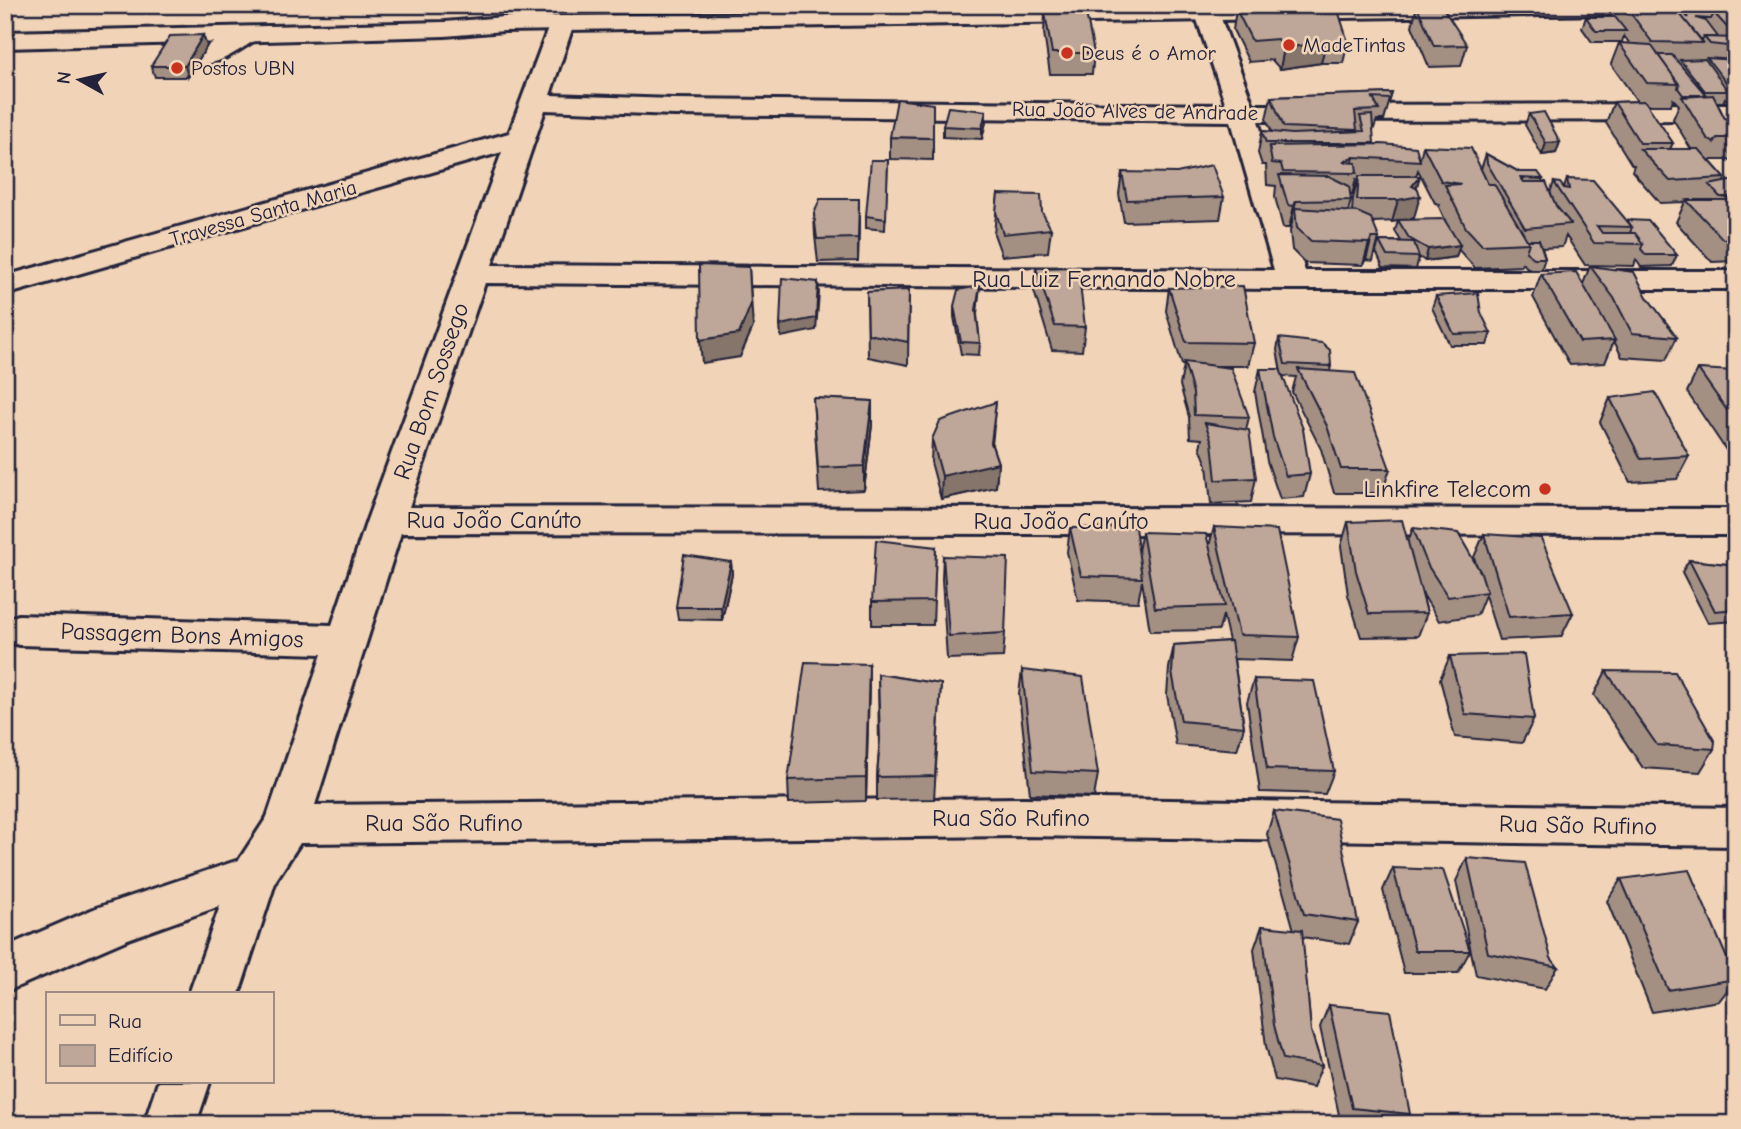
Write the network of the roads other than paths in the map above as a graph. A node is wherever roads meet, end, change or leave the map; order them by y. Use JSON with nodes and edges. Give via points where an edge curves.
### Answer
{"nodes":[{"id":1,"x":1736,"y":5,"type":"edge"},
{"id":2,"x":1638,"y":6,"type":"edge"},
{"id":3,"x":1681,"y":6,"type":"edge"},
{"id":4,"x":1206,"y":10,"type":"edge"},
{"id":5,"x":507,"y":14,"type":"edge"},
{"id":6,"x":562,"y":23,"type":"junction"},
{"id":7,"x":248,"y":34,"type":"junction"},
{"id":8,"x":5,"y":40,"type":"edge"},
{"id":9,"x":200,"y":58,"type":"dead end"},
{"id":10,"x":534,"y":102,"type":"junction"},
{"id":11,"x":1736,"y":112,"type":"edge"},
{"id":12,"x":1242,"y":113,"type":"junction"},
{"id":13,"x":521,"y":138,"type":"junction"},
{"id":14,"x":473,"y":274,"type":"junction"},
{"id":15,"x":1292,"y":280,"type":"junction"},
{"id":16,"x":1736,"y":280,"type":"edge"},
{"id":17,"x":5,"y":286,"type":"edge"},
{"id":18,"x":386,"y":520,"type":"junction"},
{"id":19,"x":1736,"y":522,"type":"edge"},
{"id":20,"x":19,"y":631,"type":"dead end"},
{"id":21,"x":345,"y":640,"type":"junction"},
{"id":22,"x":287,"y":824,"type":"junction"},
{"id":23,"x":1736,"y":827,"type":"edge"},
{"id":24,"x":255,"y":874,"type":"junction"},
{"id":25,"x":5,"y":970,"type":"edge"},
{"id":26,"x":215,"y":992,"type":"edge"},
{"id":27,"x":183,"y":1084,"type":"edge"},
{"id":28,"x":170,"y":1124,"type":"edge"}],
"edges":[{"from":1,"to":3,"type":"street"},
{"from":2,"to":3,"type":"street"},
{"from":2,"to":4,"type":"street"},
{"from":4,"to":6,"type":"street"},
{"from":4,"to":12,"type":"street"},
{"from":5,"to":6,"type":"street"},
{"from":5,"to":7,"type":"street","via":[[444,29]]},
{"from":6,"to":10,"type":"street","name":"Rua Bom Sossego"},
{"from":7,"to":8,"type":"street","via":[[161,47]]},
{"from":7,"to":9,"type":"street"},
{"from":10,"to":12,"type":"street","name":"Rua João Alves de Andrade"},
{"from":10,"to":13,"type":"street","name":"Rua Bom Sossego"},
{"from":11,"to":12,"type":"street","name":"Rua João Alves de Andrade"},
{"from":12,"to":15,"type":"street"},
{"from":13,"to":14,"type":"street","name":"Rua Bom Sossego"},
{"from":13,"to":17,"type":"street","name":"Travessa Santa Maria"},
{"from":14,"to":15,"type":"street","name":"Rua Luiz Fernando Nobre"},
{"from":14,"to":18,"type":"street","name":"Rua Bom Sossego"},
{"from":15,"to":16,"type":"street","name":"Rua Luiz Fernando Nobre"},
{"from":18,"to":19,"type":"street","name":"Rua João Canúto"},
{"from":18,"to":21,"type":"street","name":"Rua Bom Sossego"},
{"from":20,"to":21,"type":"street","name":"Passagem Bons Amigos"},
{"from":21,"to":22,"type":"street","name":"Rua Bom Sossego"},
{"from":22,"to":23,"type":"street","name":"Rua São Rufino","via":[[1023,817]]},
{"from":22,"to":24,"type":"street","name":"Rua Bom Sossego"},
{"from":24,"to":25,"type":"street","via":[[113,923]]},
{"from":24,"to":26,"type":"street","name":"Rua Bom Sossego"},
{"from":27,"to":28,"type":"street"}]}
